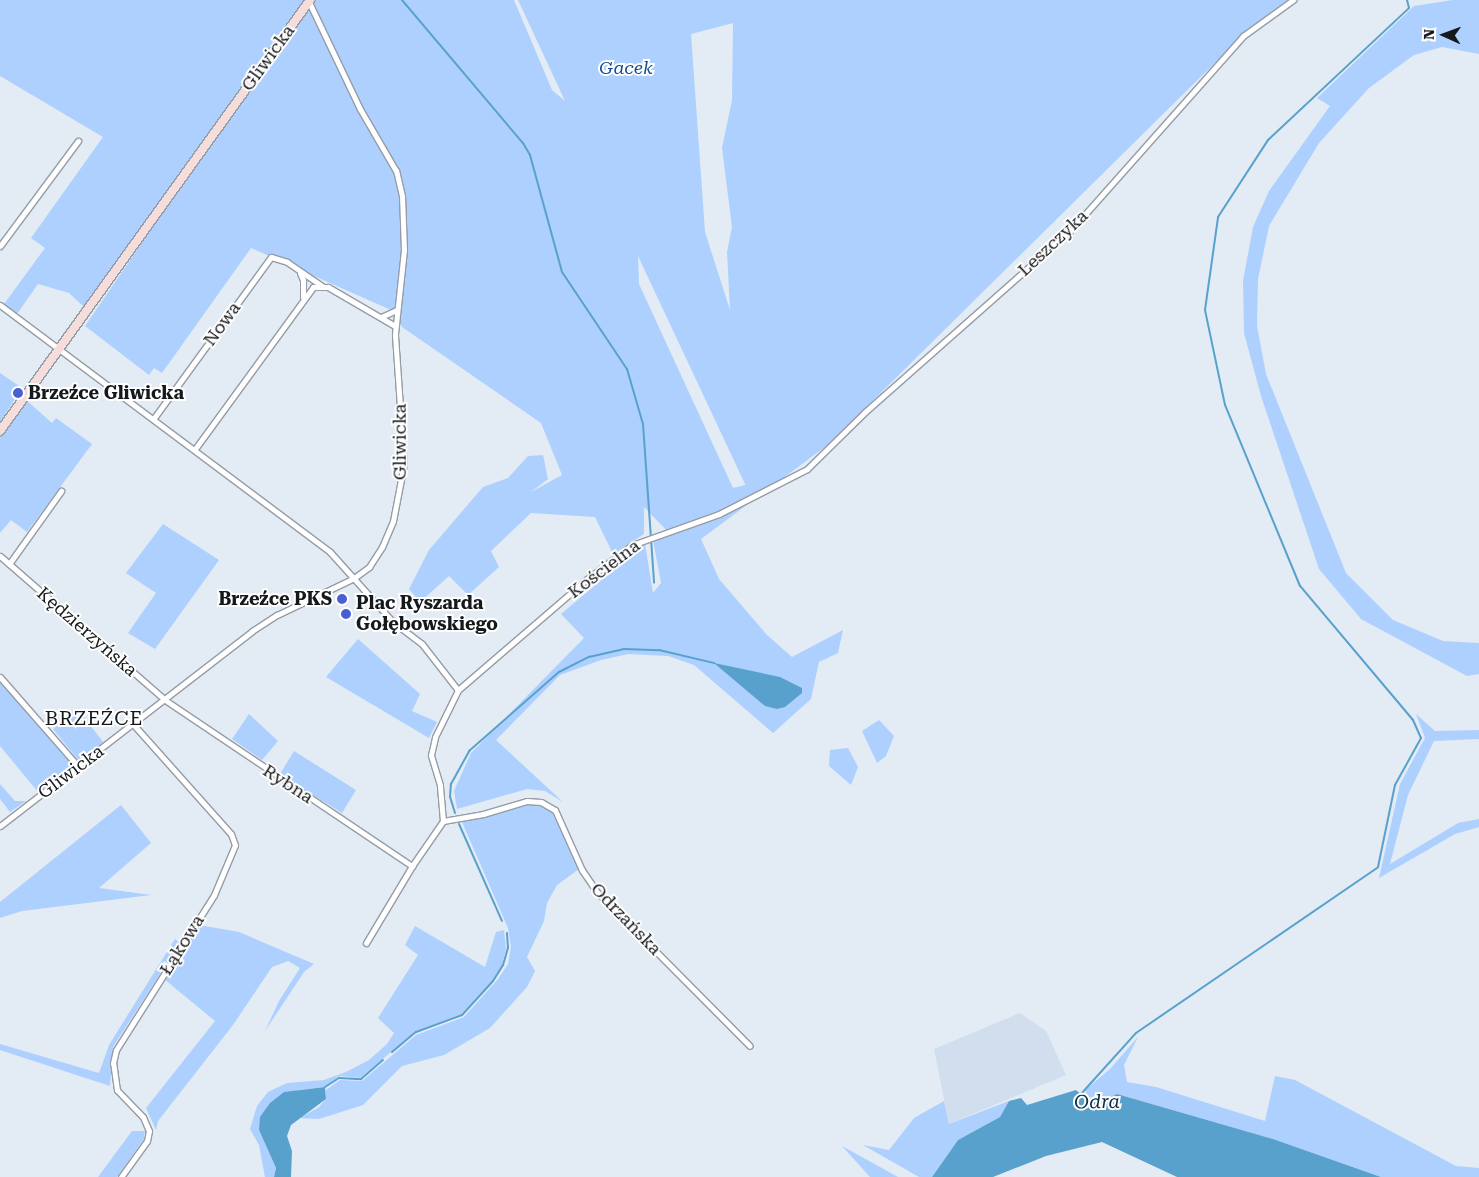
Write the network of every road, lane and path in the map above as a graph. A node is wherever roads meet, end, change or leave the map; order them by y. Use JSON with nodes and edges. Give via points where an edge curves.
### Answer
{"nodes":[{"id":1,"x":1293,"y":0,"type":"edge"},
{"id":2,"x":309,"y":1,"type":"edge"},
{"id":3,"x":78,"y":141,"type":"dead end"},
{"id":4,"x":0,"y":246,"type":"edge"},
{"id":5,"x":299,"y":272,"type":"junction"},
{"id":6,"x":322,"y":286,"type":"junction"},
{"id":7,"x":304,"y":297,"type":"junction"},
{"id":8,"x":0,"y":305,"type":"edge"},
{"id":9,"x":397,"y":310,"type":"junction"},
{"id":10,"x":381,"y":317,"type":"junction"},
{"id":11,"x":395,"y":326,"type":"junction"},
{"id":12,"x":58,"y":348,"type":"junction"},
{"id":13,"x":154,"y":418,"type":"junction"},
{"id":14,"x":0,"y":431,"type":"edge"},
{"id":15,"x":195,"y":449,"type":"junction"},
{"id":16,"x":800,"y":474,"type":"joint"},
{"id":17,"x":61,"y":491,"type":"dead end"},
{"id":18,"x":0,"y":556,"type":"edge"},
{"id":19,"x":9,"y":564,"type":"junction"},
{"id":20,"x":354,"y":578,"type":"junction"},
{"id":21,"x":0,"y":677,"type":"edge"},
{"id":22,"x":458,"y":690,"type":"junction"},
{"id":23,"x":166,"y":700,"type":"junction"},
{"id":24,"x":133,"y":724,"type":"junction"},
{"id":25,"x":78,"y":766,"type":"junction"},
{"id":26,"x":443,"y":821,"type":"junction"},
{"id":27,"x":0,"y":826,"type":"edge"},
{"id":28,"x":412,"y":866,"type":"junction"},
{"id":29,"x":366,"y":943,"type":"dead end"},
{"id":30,"x":750,"y":1046,"type":"dead end"},
{"id":31,"x":121,"y":1177,"type":"edge"}],
"edges":[{"from":1,"to":16,"type":"street","name":"Leszczyka","via":[[1232,48],[1071,230]]},
{"from":2,"to":9,"type":"street","name":"Gliwicka","via":[[360,109],[396,171],[404,222]]},
{"from":2,"to":12,"type":"main road","name":"Gliwicka"},
{"from":3,"to":4,"type":"street"},
{"from":5,"to":6,"type":"street","name":"Nowa"},
{"from":5,"to":7,"type":"street"},
{"from":5,"to":13,"type":"street","name":"Nowa","via":[[287,262],[271,257]]},
{"from":6,"to":7,"type":"street","via":[[313,287]]},
{"from":6,"to":10,"type":"street","name":"Nowa"},
{"from":7,"to":15,"type":"street"},
{"from":8,"to":12,"type":"street"},
{"from":9,"to":10,"type":"street"},
{"from":9,"to":11,"type":"street","name":"Gliwicka"},
{"from":10,"to":11,"type":"street","name":"Nowa"},
{"from":11,"to":20,"type":"street","name":"Gliwicka","via":[[403,428],[401,488],[382,547],[368,567]]},
{"from":12,"to":13,"type":"street"},
{"from":12,"to":14,"type":"main road","name":"Gliwicka"},
{"from":13,"to":15,"type":"street"},
{"from":15,"to":20,"type":"street","via":[[312,536]]},
{"from":16,"to":22,"type":"street","name":"Kościelna","via":[[719,514],[644,539],[587,579]]},
{"from":17,"to":19,"type":"street"},
{"from":18,"to":19,"type":"street","name":"Kędzierzyńska"},
{"from":19,"to":23,"type":"street","name":"Kędzierzyńska"},
{"from":20,"to":22,"type":"street","via":[[393,622],[422,644]]},
{"from":20,"to":23,"type":"street","name":"Gliwicka","via":[[277,615]]},
{"from":21,"to":25,"type":"street"},
{"from":22,"to":26,"type":"street","via":[[435,737],[431,755],[440,784]]},
{"from":23,"to":24,"type":"street","name":"Gliwicka"},
{"from":23,"to":28,"type":"street","name":"Rybna"},
{"from":24,"to":25,"type":"street","name":"Gliwicka"},
{"from":24,"to":31,"type":"street","name":"Łąkowa","via":[[231,834],[235,845],[214,895],[116,1050],[113,1063],[118,1090],[143,1117],[149,1131],[147,1141]]},
{"from":25,"to":27,"type":"street","name":"Gliwicka"},
{"from":26,"to":28,"type":"street"},
{"from":26,"to":30,"type":"street","name":"Odrzańska","via":[[527,801],[541,802],[555,810],[582,870],[596,891]]},
{"from":28,"to":29,"type":"street"}]}
